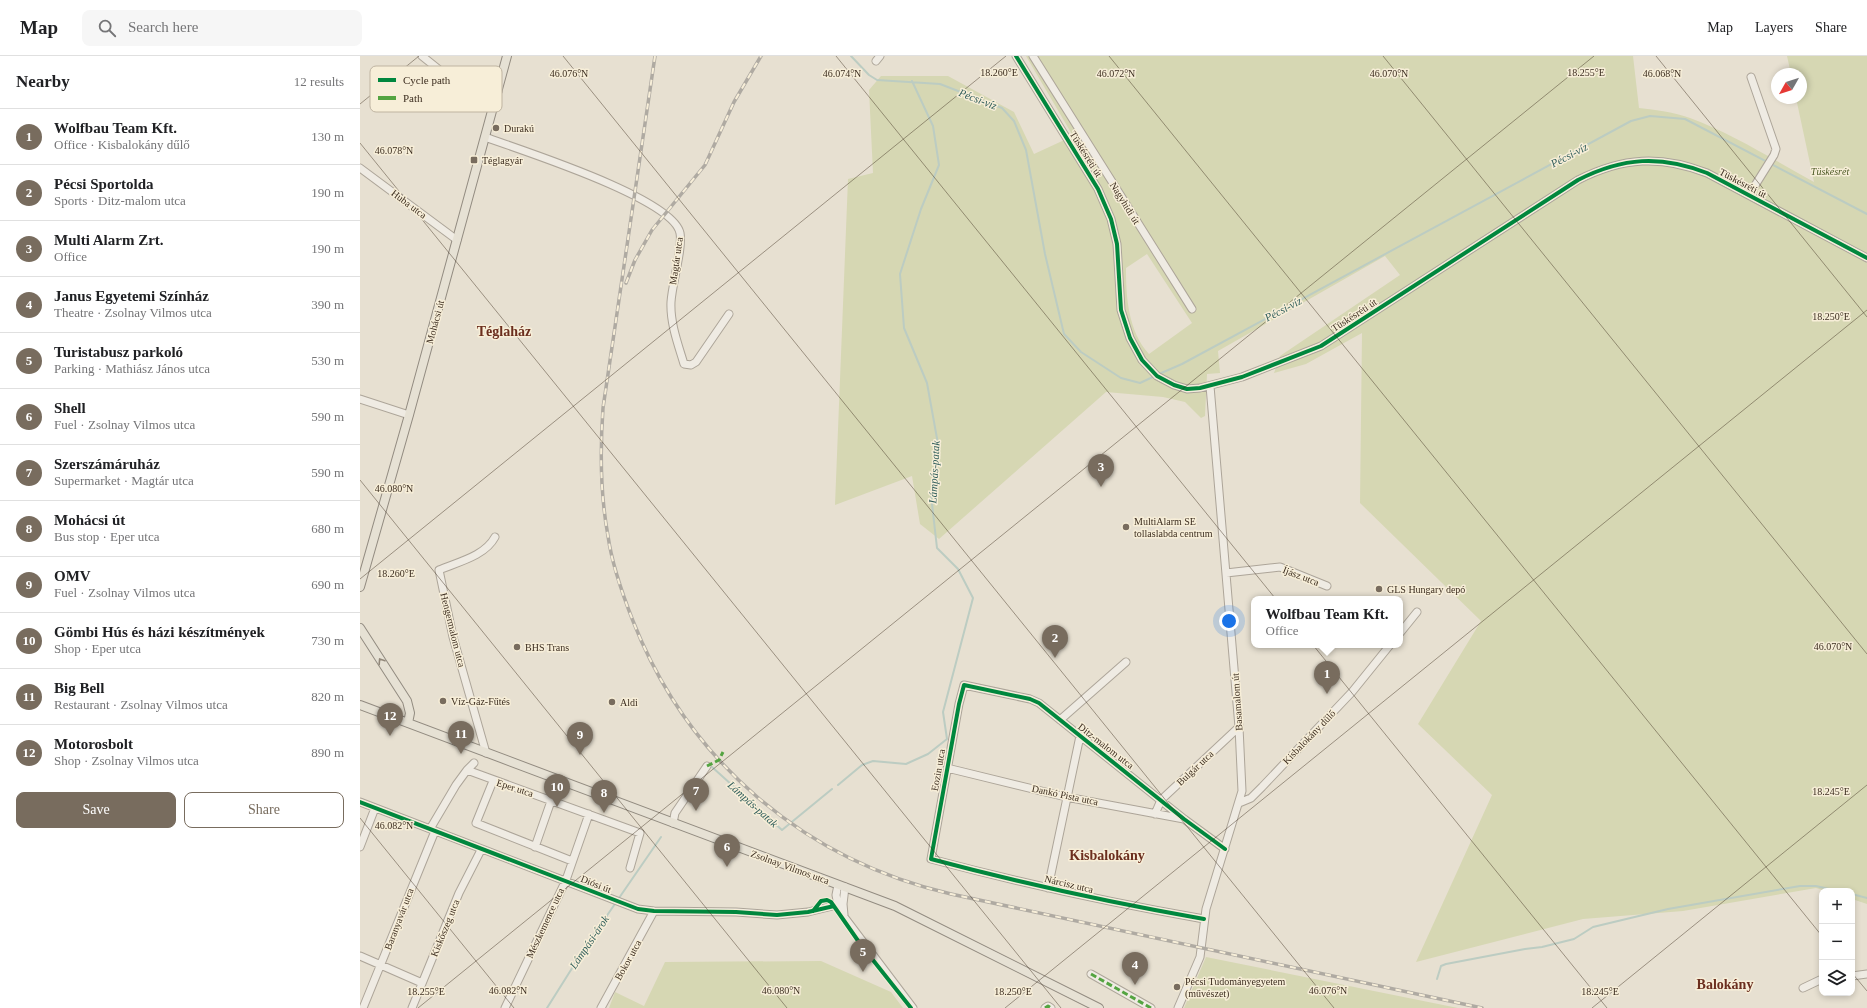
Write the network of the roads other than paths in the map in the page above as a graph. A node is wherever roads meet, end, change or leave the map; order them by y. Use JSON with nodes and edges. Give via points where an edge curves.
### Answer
{"nodes":[{"id":1,"x":422,"y":56,"type":"edge"},
{"id":2,"x":508,"y":56,"type":"edge"},
{"id":3,"x":1016,"y":56,"type":"edge"},
{"id":4,"x":1033,"y":56,"type":"edge"},
{"id":5,"x":434,"y":66,"type":"edge"},
{"id":6,"x":1751,"y":77,"type":"dead end"},
{"id":7,"x":502,"y":78,"type":"edge"},
{"id":8,"x":492,"y":112,"type":"edge"},
{"id":9,"x":485,"y":137,"type":"junction"},
{"id":10,"x":360,"y":168,"type":"edge"},
{"id":11,"x":1749,"y":195,"type":"junction"},
{"id":12,"x":457,"y":240,"type":"junction"},
{"id":13,"x":1867,"y":258,"type":"edge"},
{"id":14,"x":1192,"y":309,"type":"dead end"},
{"id":15,"x":729,"y":314,"type":"dead end"},
{"id":16,"x":1210,"y":386,"type":"junction"},
{"id":17,"x":360,"y":399,"type":"edge"},
{"id":18,"x":409,"y":415,"type":"junction"},
{"id":19,"x":495,"y":537,"type":"dead end"},
{"id":20,"x":1226,"y":573,"type":"junction"},
{"id":21,"x":361,"y":582,"type":"edge"},
{"id":22,"x":1327,"y":586,"type":"dead end"},
{"id":23,"x":1417,"y":612,"type":"dead end"},
{"id":24,"x":360,"y":628,"type":"edge"},
{"id":25,"x":1403,"y":629,"type":"edge"},
{"id":26,"x":363,"y":637,"type":"edge"},
{"id":27,"x":1388,"y":648,"type":"edge"},
{"id":28,"x":1126,"y":662,"type":"dead end"},
{"id":29,"x":964,"y":685,"type":"joint"},
{"id":30,"x":360,"y":705,"type":"edge"},
{"id":31,"x":1060,"y":720,"type":"junction"},
{"id":32,"x":408,"y":724,"type":"junction"},
{"id":33,"x":1239,"y":727,"type":"junction"},
{"id":34,"x":1080,"y":736,"type":"junction"},
{"id":35,"x":486,"y":753,"type":"junction"},
{"id":36,"x":474,"y":763,"type":"dead end"},
{"id":37,"x":707,"y":766,"type":"dead end"},
{"id":38,"x":947,"y":768,"type":"junction"},
{"id":39,"x":467,"y":770,"type":"junction"},
{"id":40,"x":493,"y":781,"type":"junction"},
{"id":41,"x":558,"y":781,"type":"junction"},
{"id":42,"x":1066,"y":796,"type":"junction"},
{"id":43,"x":551,"y":800,"type":"junction"},
{"id":44,"x":1161,"y":800,"type":"junction"},
{"id":45,"x":360,"y":802,"type":"edge"},
{"id":46,"x":1239,"y":803,"type":"junction"},
{"id":47,"x":375,"y":808,"type":"junction"},
{"id":48,"x":589,"y":814,"type":"junction"},
{"id":49,"x":1155,"y":814,"type":"junction"},
{"id":50,"x":1184,"y":819,"type":"junction"},
{"id":51,"x":674,"y":822,"type":"junction"},
{"id":52,"x":432,"y":830,"type":"junction"},
{"id":53,"x":360,"y":847,"type":"edge"},
{"id":54,"x":535,"y":847,"type":"junction"},
{"id":55,"x":1225,"y":849,"type":"junction"},
{"id":56,"x":481,"y":850,"type":"junction"},
{"id":57,"x":931,"y":859,"type":"joint"},
{"id":58,"x":572,"y":861,"type":"junction"},
{"id":59,"x":630,"y":868,"type":"dead end"},
{"id":60,"x":566,"y":880,"type":"junction"},
{"id":61,"x":842,"y":886,"type":"junction"},
{"id":62,"x":1048,"y":888,"type":"junction"},
{"id":63,"x":837,"y":905,"type":"junction"},
{"id":64,"x":654,"y":911,"type":"junction"},
{"id":65,"x":845,"y":919,"type":"junction"},
{"id":66,"x":1204,"y":919,"type":"junction"},
{"id":67,"x":360,"y":956,"type":"edge"},
{"id":68,"x":381,"y":964,"type":"junction"},
{"id":69,"x":1091,"y":974,"type":"dead end"},
{"id":70,"x":1867,"y":974,"type":"edge"},
{"id":71,"x":1855,"y":976,"type":"edge"},
{"id":72,"x":1819,"y":980,"type":"edge"},
{"id":73,"x":422,"y":982,"type":"junction"},
{"id":74,"x":1803,"y":988,"type":"dead end"},
{"id":75,"x":363,"y":1008,"type":"edge"},
{"id":76,"x":412,"y":1008,"type":"edge"},
{"id":77,"x":505,"y":1008,"type":"edge"},
{"id":78,"x":601,"y":1008,"type":"edge"},
{"id":79,"x":913,"y":1008,"type":"edge"},
{"id":80,"x":1045,"y":1008,"type":"edge"},
{"id":81,"x":1051,"y":1008,"type":"edge"},
{"id":82,"x":1099,"y":1008,"type":"edge"},
{"id":83,"x":1151,"y":1008,"type":"edge"},
{"id":84,"x":1178,"y":1008,"type":"edge"}],
"edges":[{"from":1,"to":5,"type":"street"},
{"from":2,"to":7,"type":"main road","name":"Mohácsi út"},
{"from":3,"to":16,"type":"street","name":"Tüskésréti út","via":[[1098,189],[1104,203],[1117,244],[1122,316],[1142,360],[1161,379],[1174,385],[1187,389]]},
{"from":4,"to":14,"type":"street","name":"Nagyhidi út"},
{"from":6,"to":11,"type":"street","via":[[1775,143],[1775,152]]},
{"from":8,"to":9,"type":"main road","name":"Mohácsi út"},
{"from":9,"to":12,"type":"main road","name":"Mohácsi út"},
{"from":9,"to":15,"type":"street","name":"Magtár utca","via":[[594,177],[651,204],[672,220],[679,230],[680,239],[670,311],[684,364],[691,365],[696,362]]},
{"from":10,"to":12,"type":"street","name":"Huba utca"},
{"from":11,"to":13,"type":"street","name":"Tüskésréti út"},
{"from":11,"to":16,"type":"street","name":"Tüskésréti út","via":[[1680,164],[1638,161],[1604,168],[1565,188],[1321,346],[1242,377]]},
{"from":12,"to":18,"type":"main road","name":"Mohácsi út"},
{"from":16,"to":20,"type":"street","name":"Basamalom út"},
{"from":17,"to":18,"type":"street"},
{"from":18,"to":21,"type":"main road","name":"Mohácsi út"},
{"from":19,"to":35,"type":"street","name":"Hengermalom utca","via":[[483,551],[439,570],[453,637]]},
{"from":20,"to":22,"type":"street","name":"Íjász utca","via":[[1280,567]]},
{"from":20,"to":33,"type":"street","name":"Basamalom út"},
{"from":23,"to":25,"type":"street"},
{"from":24,"to":26,"type":"main road"},
{"from":32,"to":26,"type":"main road","one_way":true,"via":[[410,713],[406,701]]},
{"from":27,"to":46,"type":"street","name":"Kisbalokány dűlő","via":[[1352,692],[1251,798]]},
{"from":28,"to":31,"type":"street"},
{"from":29,"to":31,"type":"street","name":"Ditz-malom utca","via":[[1030,699]]},
{"from":29,"to":38,"type":"street","name":"Eozin utca"},
{"from":30,"to":32,"type":"main road","name":"Zsolnay Vilmos utca"},
{"from":31,"to":34,"type":"street","name":"Ditz-malom utca"},
{"from":32,"to":35,"type":"main road","name":"Zsolnay Vilmos utca"},
{"from":33,"to":44,"type":"street","name":"Bulgár utca"},
{"from":33,"to":46,"type":"street","name":"Basamalom út","via":[[1242,791]]},
{"from":34,"to":42,"type":"street"},
{"from":34,"to":44,"type":"street","name":"Ditz-malom utca"},
{"from":35,"to":41,"type":"main road","name":"Zsolnay Vilmos utca"},
{"from":36,"to":39,"type":"street"},
{"from":37,"to":51,"type":"street","via":[[675,813]]},
{"from":38,"to":42,"type":"street","name":"Dankó Pista utca"},
{"from":38,"to":57,"type":"street","name":"Eozin utca"},
{"from":39,"to":40,"type":"street","name":"Eper utca"},
{"from":39,"to":52,"type":"street"},
{"from":40,"to":43,"type":"street","name":"Eper utca"},
{"from":40,"to":54,"type":"street","via":[[476,823]]},
{"from":41,"to":43,"type":"street"},
{"from":41,"to":51,"type":"main road","name":"Zsolnay Vilmos utca"},
{"from":42,"to":49,"type":"street","name":"Dankó Pista utca"},
{"from":42,"to":62,"type":"street"},
{"from":43,"to":48,"type":"street","name":"Eper utca"},
{"from":43,"to":54,"type":"street"},
{"from":44,"to":49,"type":"street","name":"Bulgár utca"},
{"from":44,"to":50,"type":"street","name":"Ditz-malom utca"},
{"from":45,"to":47,"type":"street","name":"Diósi út"},
{"from":46,"to":55,"type":"street","name":"Basamalom út"},
{"from":47,"to":52,"type":"street","name":"Diósi út"},
{"from":47,"to":53,"type":"street"},
{"from":48,"to":58,"type":"street","name":"Mészkemence utca"},
{"from":48,"to":59,"type":"street","name":"Eper utca","via":[[640,833]]},
{"from":49,"to":50,"type":"street","name":"Dankó Pista utca"},
{"from":50,"to":55,"type":"street","name":"Ditz-malom utca"},
{"from":51,"to":61,"type":"main road","name":"Zsolnay Vilmos utca"},
{"from":52,"to":56,"type":"street","name":"Diósi út"},
{"from":52,"to":68,"type":"street","name":"Baranyavár utca"},
{"from":54,"to":58,"type":"street"},
{"from":55,"to":66,"type":"street","name":"Basamalom út"},
{"from":56,"to":60,"type":"street","name":"Diósi út"},
{"from":56,"to":73,"type":"street","name":"Kiskőszeg utca","via":[[458,893]]},
{"from":57,"to":62,"type":"street","name":"Nárcisz utca"},
{"from":58,"to":60,"type":"street","name":"Mészkemence utca"},
{"from":60,"to":64,"type":"street","name":"Diósi út","via":[[638,909]]},
{"from":60,"to":77,"type":"street","name":"Mészkemence utca"},
{"from":61,"to":63,"type":"street","via":[[836,891]]},
{"from":61,"to":65,"type":"street"},
{"from":61,"to":82,"type":"main road","name":"Zsolnay Vilmos utca","via":[[902,909]]},
{"from":62,"to":66,"type":"street","name":"Nárcisz utca"},
{"from":63,"to":64,"type":"street","name":"Diósi út","via":[[808,912],[777,915]]},
{"from":63,"to":65,"type":"street"},
{"from":64,"to":78,"type":"street","name":"Bokor utca"},
{"from":65,"to":79,"type":"street"},
{"from":66,"to":84,"type":"street","name":"Basamalom út","via":[[1200,958]]},
{"from":67,"to":68,"type":"street"},
{"from":68,"to":73,"type":"street"},
{"from":68,"to":75,"type":"street","name":"Baranyavár utca"},
{"from":69,"to":83,"type":"street"},
{"from":70,"to":71,"type":"street"},
{"from":72,"to":74,"type":"street"},
{"from":73,"to":76,"type":"street","name":"Kiskőszeg utca"},
{"from":80,"to":81,"type":"street"}]}
